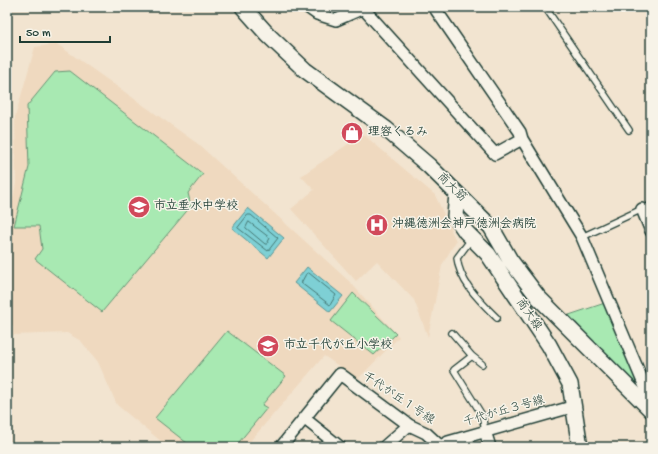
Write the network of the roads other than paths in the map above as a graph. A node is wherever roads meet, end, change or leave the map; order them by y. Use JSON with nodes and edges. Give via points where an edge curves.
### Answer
{"nodes":[{"id":1,"x":243,"y":7,"type":"edge"},
{"id":2,"x":307,"y":7,"type":"edge"},
{"id":3,"x":434,"y":7,"type":"edge"},
{"id":4,"x":545,"y":7,"type":"edge"},
{"id":5,"x":364,"y":8,"type":"edge"},
{"id":6,"x":629,"y":130,"type":"dead end"},
{"id":7,"x":522,"y":139,"type":"junction"},
{"id":8,"x":458,"y":194,"type":"junction"},
{"id":9,"x":647,"y":207,"type":"edge"},
{"id":10,"x":651,"y":231,"type":"edge"},
{"id":11,"x":582,"y":237,"type":"junction"},
{"id":12,"x":472,"y":238,"type":"junction"},
{"id":13,"x":497,"y":318,"type":"dead end"},
{"id":14,"x":452,"y":333,"type":"dead end"},
{"id":15,"x":472,"y":356,"type":"junction"},
{"id":16,"x":482,"y":364,"type":"dead end"},
{"id":17,"x":646,"y":391,"type":"edge"},
{"id":18,"x":575,"y":406,"type":"junction"},
{"id":19,"x":651,"y":410,"type":"edge"},
{"id":20,"x":305,"y":419,"type":"junction"},
{"id":21,"x":409,"y":425,"type":"junction"},
{"id":22,"x":485,"y":431,"type":"junction"},
{"id":23,"x":440,"y":446,"type":"edge"},
{"id":24,"x":281,"y":447,"type":"edge"},
{"id":25,"x":340,"y":447,"type":"edge"},
{"id":26,"x":384,"y":447,"type":"edge"},
{"id":27,"x":490,"y":447,"type":"edge"},
{"id":28,"x":580,"y":447,"type":"edge"}],
"edges":[{"from":1,"to":8,"type":"street","name":"商大筋","via":[[305,70],[386,129]]},
{"from":2,"to":5,"type":"street","via":[[317,14],[336,20]]},
{"from":3,"to":7,"type":"street","via":[[520,132]]},
{"from":4,"to":6,"type":"lane"},
{"from":5,"to":7,"type":"street","via":[[495,154]]},
{"from":7,"to":11,"type":"street"},
{"from":8,"to":12,"type":"street","name":"商大線","via":[[455,216]]},
{"from":8,"to":17,"type":"street","name":"商大筋","via":[[491,227],[510,260],[538,297]]},
{"from":9,"to":10,"type":"street"},
{"from":9,"to":11,"type":"lane"},
{"from":11,"to":17,"type":"street"},
{"from":12,"to":13,"type":"lane","via":[[457,258],[458,265],[476,297]]},
{"from":12,"to":18,"type":"street","name":"商大線","via":[[488,254],[550,345],[570,384]]},
{"from":14,"to":15,"type":"lane"},
{"from":15,"to":16,"type":"lane"},
{"from":15,"to":22,"type":"lane","via":[[454,370],[482,414]]},
{"from":17,"to":19,"type":"street","name":"商大筋"},
{"from":18,"to":22,"type":"street","name":"千代が丘３号線"},
{"from":18,"to":28,"type":"street","name":"商大線"},
{"from":20,"to":21,"type":"street","name":"千代が丘１号線","via":[[340,374]]},
{"from":20,"to":24,"type":"street"},
{"from":20,"to":25,"type":"street"},
{"from":21,"to":23,"type":"street","name":"千代が丘１号線","via":[[426,433]]},
{"from":21,"to":26,"type":"street"},
{"from":22,"to":23,"type":"street","name":"千代が丘３号線"},
{"from":22,"to":27,"type":"street"}]}
